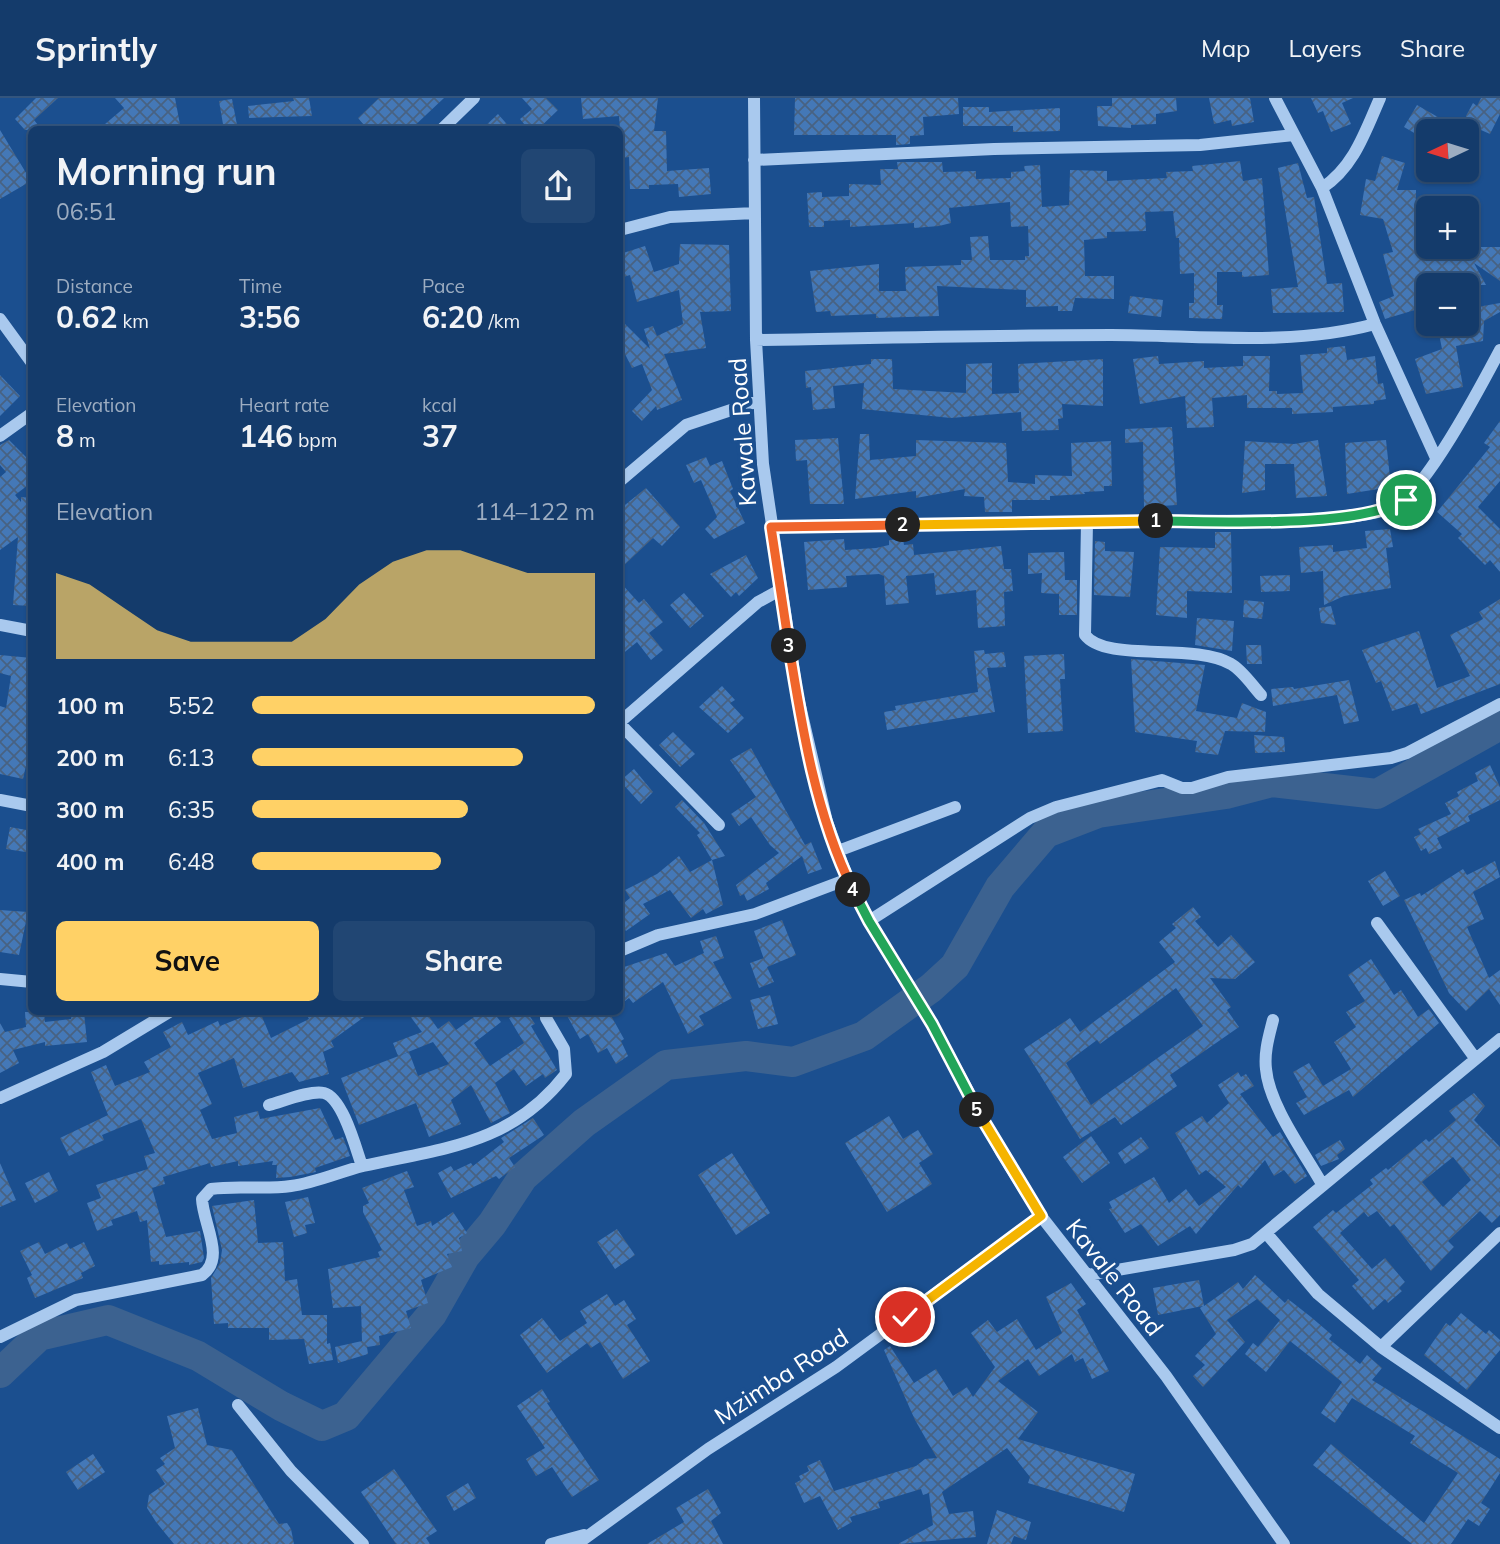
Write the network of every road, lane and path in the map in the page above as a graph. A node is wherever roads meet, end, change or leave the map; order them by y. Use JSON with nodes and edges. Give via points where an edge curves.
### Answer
{"nodes":[{"id":1,"x":474,"y":98,"type":"edge"},
{"id":2,"x":754,"y":98,"type":"edge"},
{"id":3,"x":1275,"y":98,"type":"edge"},
{"id":4,"x":1380,"y":98,"type":"edge"},
{"id":5,"x":445,"y":126,"type":"edge"},
{"id":6,"x":1294,"y":135,"type":"junction"},
{"id":7,"x":754,"y":160,"type":"junction"},
{"id":8,"x":1322,"y":188,"type":"junction"},
{"id":9,"x":755,"y":213,"type":"junction"},
{"id":10,"x":623,"y":229,"type":"edge"},
{"id":11,"x":0,"y":319,"type":"edge"},
{"id":12,"x":1375,"y":324,"type":"junction"},
{"id":13,"x":756,"y":340,"type":"junction"},
{"id":14,"x":1500,"y":350,"type":"edge"},
{"id":15,"x":28,"y":358,"type":"edge"},
{"id":16,"x":758,"y":401,"type":"junction"},
{"id":17,"x":28,"y":416,"type":"edge"},
{"id":18,"x":0,"y":436,"type":"edge"},
{"id":19,"x":1436,"y":458,"type":"junction"},
{"id":20,"x":623,"y":478,"type":"edge"},
{"id":21,"x":1087,"y":523,"type":"junction"},
{"id":22,"x":771,"y":527,"type":"junction"},
{"id":23,"x":780,"y":590,"type":"junction"},
{"id":24,"x":0,"y":625,"type":"edge"},
{"id":25,"x":28,"y":631,"type":"edge"},
{"id":26,"x":1261,"y":695,"type":"dead end"},
{"id":27,"x":1500,"y":704,"type":"edge"},
{"id":28,"x":623,"y":720,"type":"edge"},
{"id":29,"x":623,"y":726,"type":"edge"},
{"id":30,"x":0,"y":800,"type":"edge"},
{"id":31,"x":28,"y":805,"type":"edge"},
{"id":32,"x":955,"y":807,"type":"dead end"},
{"id":33,"x":719,"y":825,"type":"dead end"},
{"id":34,"x":838,"y":852,"type":"junction"},
{"id":35,"x":848,"y":879,"type":"junction"},
{"id":36,"x":869,"y":921,"type":"junction"},
{"id":37,"x":1377,"y":923,"type":"dead end"},
{"id":38,"x":623,"y":950,"type":"edge"},
{"id":39,"x":0,"y":979,"type":"edge"},
{"id":40,"x":28,"y":982,"type":"edge"},
{"id":41,"x":164,"y":1015,"type":"edge"},
{"id":42,"x":546,"y":1015,"type":"edge"},
{"id":43,"x":1273,"y":1020,"type":"dead end"},
{"id":44,"x":932,"y":1024,"type":"joint"},
{"id":45,"x":1500,"y":1039,"type":"edge"},
{"id":46,"x":1475,"y":1058,"type":"junction"},
{"id":47,"x":0,"y":1098,"type":"edge"},
{"id":48,"x":269,"y":1105,"type":"dead end"},
{"id":49,"x":362,"y":1166,"type":"junction"},
{"id":50,"x":1322,"y":1184,"type":"junction"},
{"id":51,"x":1041,"y":1216,"type":"junction"},
{"id":52,"x":1500,"y":1233,"type":"edge"},
{"id":53,"x":1266,"y":1234,"type":"junction"},
{"id":54,"x":1088,"y":1275,"type":"junction"},
{"id":55,"x":0,"y":1337,"type":"edge"},
{"id":56,"x":1381,"y":1347,"type":"junction"},
{"id":57,"x":238,"y":1405,"type":"dead end"},
{"id":58,"x":1500,"y":1428,"type":"edge"},
{"id":59,"x":594,"y":1532,"type":"junction"},
{"id":60,"x":363,"y":1544,"type":"edge"},
{"id":61,"x":551,"y":1544,"type":"edge"},
{"id":62,"x":577,"y":1544,"type":"edge"},
{"id":63,"x":1284,"y":1544,"type":"edge"}],
"edges":[{"from":1,"to":5,"type":"street"},
{"from":2,"to":7,"type":"street","name":"Kawale Road"},
{"from":3,"to":6,"type":"street"},
{"from":4,"to":8,"type":"street","via":[[1348,164]]},
{"from":6,"to":7,"type":"street","via":[[1200,145]]},
{"from":6,"to":8,"type":"street"},
{"from":7,"to":9,"type":"street","name":"Kawale Road"},
{"from":8,"to":12,"type":"street"},
{"from":9,"to":10,"type":"street","via":[[670,217]]},
{"from":9,"to":13,"type":"street","name":"Kawale Road"},
{"from":11,"to":15,"type":"street"},
{"from":12,"to":13,"type":"street","via":[[1330,334],[1284,337]]},
{"from":12,"to":19,"type":"street"},
{"from":13,"to":16,"type":"street","name":"Kawale Road"},
{"from":14,"to":19,"type":"street"},
{"from":16,"to":20,"type":"street","via":[[686,425]]},
{"from":16,"to":22,"type":"street","name":"Kawale Road"},
{"from":17,"to":18,"type":"street"},
{"from":19,"to":21,"type":"street","via":[[1406,500],[1374,512],[1287,520]]},
{"from":21,"to":22,"type":"street"},
{"from":21,"to":26,"type":"street","via":[[1085,635],[1090,641],[1120,650],[1184,651],[1227,662]]},
{"from":22,"to":23,"type":"street","name":"Kawale Road"},
{"from":23,"to":28,"type":"street","via":[[758,602]]},
{"from":23,"to":34,"type":"street","name":"Kawale Road","via":[[812,768]]},
{"from":24,"to":25,"type":"street"},
{"from":27,"to":36,"type":"street","via":[[1391,758],[1228,776],[1182,789],[1162,780],[1056,807],[1030,818]]},
{"from":29,"to":33,"type":"street"},
{"from":30,"to":31,"type":"street"},
{"from":32,"to":34,"type":"street"},
{"from":34,"to":35,"type":"street","name":"Kawale Road"},
{"from":35,"to":36,"type":"street","name":"Kawale Road"},
{"from":35,"to":38,"type":"street","via":[[755,914],[658,935]]},
{"from":36,"to":44,"type":"street","name":"Kawale Road"},
{"from":37,"to":46,"type":"street"},
{"from":39,"to":40,"type":"street"},
{"from":41,"to":47,"type":"street","via":[[103,1052]]},
{"from":42,"to":49,"type":"street","via":[[564,1049],[566,1074],[550,1094],[528,1112],[469,1144]]},
{"from":43,"to":50,"type":"street","via":[[1266,1060],[1272,1094]]},
{"from":44,"to":51,"type":"street","name":"Kavale Road","via":[[964,1089]]},
{"from":45,"to":46,"type":"street"},
{"from":46,"to":50,"type":"street"},
{"from":48,"to":49,"type":"street","via":[[322,1092],[333,1098]]},
{"from":49,"to":55,"type":"street","via":[[293,1186],[211,1189],[202,1199],[213,1252],[209,1270],[191,1279],[76,1300]]},
{"from":50,"to":53,"type":"street"},
{"from":51,"to":54,"type":"street","name":"Kavale Road"},
{"from":51,"to":59,"type":"street","name":"Mzimba Road","via":[[836,1367],[708,1449]]},
{"from":52,"to":56,"type":"street"},
{"from":53,"to":54,"type":"street","via":[[1234,1250]]},
{"from":53,"to":56,"type":"street","via":[[1318,1294]]},
{"from":54,"to":63,"type":"street","name":"Kavale Road","via":[[1166,1376]]},
{"from":56,"to":58,"type":"street"},
{"from":57,"to":60,"type":"street","via":[[291,1471]]},
{"from":59,"to":61,"type":"street"},
{"from":59,"to":62,"type":"street","name":"Mzimba Road"}]}
